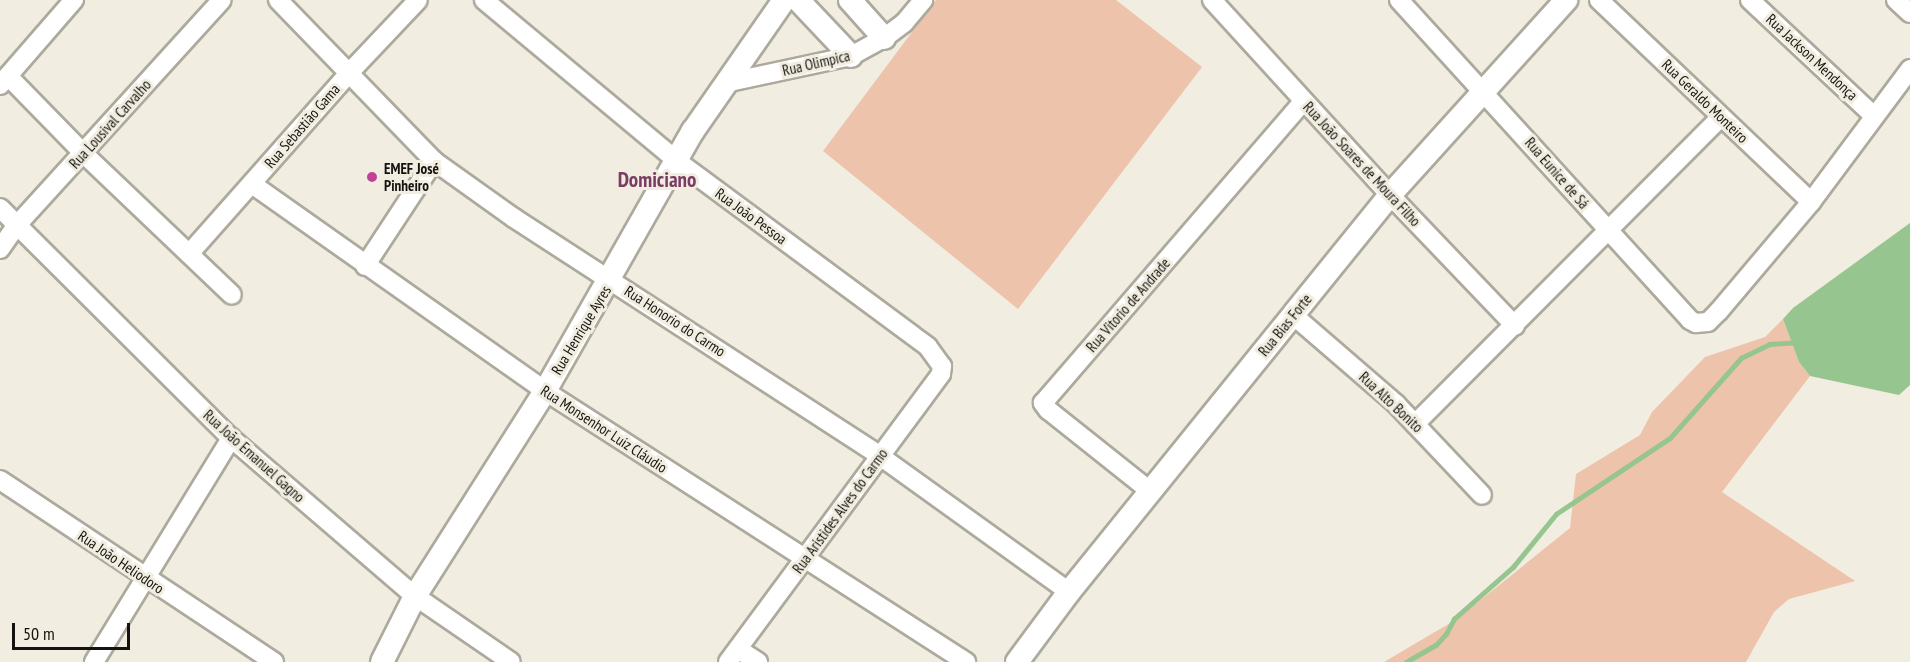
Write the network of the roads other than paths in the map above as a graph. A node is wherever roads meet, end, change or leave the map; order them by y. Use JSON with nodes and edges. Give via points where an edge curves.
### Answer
{"nodes":[{"id":1,"x":74,"y":0,"type":"edge"},
{"id":2,"x":222,"y":0,"type":"edge"},
{"id":3,"x":278,"y":0,"type":"edge"},
{"id":4,"x":418,"y":0,"type":"edge"},
{"id":5,"x":484,"y":0,"type":"edge"},
{"id":6,"x":784,"y":0,"type":"edge"},
{"id":7,"x":798,"y":0,"type":"edge"},
{"id":8,"x":850,"y":0,"type":"edge"},
{"id":9,"x":923,"y":0,"type":"edge"},
{"id":10,"x":1212,"y":0,"type":"edge"},
{"id":11,"x":1399,"y":0,"type":"edge"},
{"id":12,"x":1566,"y":0,"type":"edge"},
{"id":13,"x":1599,"y":0,"type":"edge"},
{"id":14,"x":1750,"y":0,"type":"edge"},
{"id":15,"x":1896,"y":0,"type":"edge"},
{"id":16,"x":1910,"y":13,"type":"edge"},
{"id":17,"x":884,"y":38,"type":"junction"},
{"id":18,"x":851,"y":56,"type":"junction"},
{"id":19,"x":1910,"y":69,"type":"edge"},
{"id":20,"x":349,"y":73,"type":"junction"},
{"id":21,"x":4,"y":80,"type":"edge"},
{"id":22,"x":725,"y":83,"type":"junction"},
{"id":23,"x":1484,"y":91,"type":"junction"},
{"id":24,"x":1304,"y":101,"type":"junction"},
{"id":25,"x":1874,"y":115,"type":"junction"},
{"id":26,"x":1721,"y":117,"type":"junction"},
{"id":27,"x":84,"y":154,"type":"junction"},
{"id":28,"x":434,"y":160,"type":"junction"},
{"id":29,"x":677,"y":161,"type":"junction"},
{"id":30,"x":252,"y":184,"type":"junction"},
{"id":31,"x":1390,"y":195,"type":"junction"},
{"id":32,"x":1811,"y":202,"type":"junction"},
{"id":33,"x":0,"y":208,"type":"edge"},
{"id":34,"x":17,"y":225,"type":"junction"},
{"id":35,"x":1608,"y":231,"type":"junction"},
{"id":36,"x":0,"y":249,"type":"edge"},
{"id":37,"x":189,"y":254,"type":"junction"},
{"id":38,"x":365,"y":266,"type":"junction"},
{"id":39,"x":611,"y":279,"type":"junction"},
{"id":40,"x":232,"y":295,"type":"dead end"},
{"id":41,"x":1293,"y":315,"type":"junction"},
{"id":42,"x":1515,"y":326,"type":"junction"},
{"id":43,"x":939,"y":358,"type":"joint"},
{"id":44,"x":544,"y":391,"type":"junction"},
{"id":45,"x":1415,"y":423,"type":"junction"},
{"id":46,"x":231,"y":438,"type":"junction"},
{"id":47,"x":880,"y":456,"type":"junction"},
{"id":48,"x":0,"y":480,"type":"edge"},
{"id":49,"x":1150,"y":491,"type":"junction"},
{"id":50,"x":1482,"y":495,"type":"dead end"},
{"id":51,"x":805,"y":558,"type":"junction"},
{"id":52,"x":143,"y":578,"type":"junction"},
{"id":53,"x":1069,"y":592,"type":"junction"},
{"id":54,"x":415,"y":596,"type":"junction"},
{"id":55,"x":248,"y":655,"type":"edge"},
{"id":56,"x":733,"y":655,"type":"edge"},
{"id":57,"x":94,"y":662,"type":"edge"},
{"id":58,"x":274,"y":662,"type":"edge"},
{"id":59,"x":382,"y":662,"type":"edge"},
{"id":60,"x":512,"y":662,"type":"edge"},
{"id":61,"x":758,"y":662,"type":"edge"},
{"id":62,"x":966,"y":662,"type":"edge"},
{"id":63,"x":1017,"y":662,"type":"edge"}],
"edges":[{"from":1,"to":21,"type":"street"},
{"from":2,"to":27,"type":"street","name":"Rua Lousival Carvalho"},
{"from":3,"to":20,"type":"street","name":"Rua Honorio do Carmo"},
{"from":4,"to":20,"type":"street","name":"Rua Sebastião Gama"},
{"from":5,"to":29,"type":"street","name":"Rua João Pessoa"},
{"from":6,"to":22,"type":"street","name":"Rua Henrique Ayres"},
{"from":7,"to":18,"type":"street"},
{"from":8,"to":17,"type":"street"},
{"from":9,"to":17,"type":"street","name":"Rua Olimpica","via":[[904,23]]},
{"from":10,"to":24,"type":"street","name":"Rua João Soares de Moura Filho"},
{"from":11,"to":23,"type":"street","name":"Rua Eunice de Sá"},
{"from":12,"to":23,"type":"street","name":"Rua Bias Forte"},
{"from":13,"to":26,"type":"street","name":"Rua Geraldo Monteiro"},
{"from":14,"to":25,"type":"street","name":"Rua Jackson Mendonça"},
{"from":15,"to":16,"type":"street"},
{"from":17,"to":18,"type":"street","name":"Rua Olimpica"},
{"from":18,"to":22,"type":"street","name":"Rua Olimpica"},
{"from":19,"to":25,"type":"street"},
{"from":20,"to":28,"type":"street","name":"Rua Honorio do Carmo"},
{"from":20,"to":30,"type":"street","name":"Rua Sebastião Gama"},
{"from":21,"to":27,"type":"street"},
{"from":22,"to":29,"type":"street","name":"Rua Henrique Ayres"},
{"from":23,"to":31,"type":"street","name":"Rua Bias Forte"},
{"from":23,"to":35,"type":"street","name":"Rua Eunice de Sá"},
{"from":24,"to":31,"type":"street","name":"Rua João Soares de Moura Filho"},
{"from":24,"to":49,"type":"street","name":"Rua Vitorio de Andrade","via":[[1043,403]]},
{"from":25,"to":32,"type":"street"},
{"from":26,"to":32,"type":"street","name":"Rua Geraldo Monteiro"},
{"from":26,"to":35,"type":"street"},
{"from":27,"to":34,"type":"street","name":"Rua Lousival Carvalho"},
{"from":27,"to":37,"type":"street"},
{"from":28,"to":38,"type":"street"},
{"from":28,"to":39,"type":"street","name":"Rua Honorio do Carmo","via":[[514,218]]},
{"from":29,"to":39,"type":"street","name":"Rua Henrique Ayres"},
{"from":29,"to":43,"type":"street","name":"Rua João Pessoa"},
{"from":30,"to":37,"type":"street","name":"Rua Sebastião Gama"},
{"from":30,"to":38,"type":"street","name":"Rua Monsenhor Luiz Cláudio"},
{"from":31,"to":41,"type":"street","name":"Rua Bias Forte"},
{"from":31,"to":42,"type":"street","name":"Rua João Soares de Moura Filho"},
{"from":32,"to":35,"type":"street","name":"Rua Eunice de Sá","via":[[1705,324],[1690,320]]},
{"from":33,"to":34,"type":"street","name":"Rua João Emanuel Gagno"},
{"from":34,"to":36,"type":"street","name":"Rua Lousival Carvalho"},
{"from":34,"to":46,"type":"street","name":"Rua João Emanuel Gagno"},
{"from":35,"to":42,"type":"street"},
{"from":37,"to":40,"type":"street"},
{"from":38,"to":44,"type":"street","name":"Rua Monsenhor Luiz Cláudio"},
{"from":39,"to":44,"type":"street","name":"Rua Henrique Ayres"},
{"from":39,"to":47,"type":"street","name":"Rua Honorio do Carmo"},
{"from":41,"to":45,"type":"street","name":"Rua Alto Bonito"},
{"from":41,"to":49,"type":"street","name":"Rua Bias Forte"},
{"from":42,"to":45,"type":"street"},
{"from":43,"to":47,"type":"street","name":"Rua Aristides Alves do Carmo","via":[[941,374]]},
{"from":44,"to":51,"type":"street","name":"Rua Monsenhor Luiz Cláudio"},
{"from":44,"to":54,"type":"street","name":"Rua Henrique Ayres"},
{"from":45,"to":50,"type":"street","name":"Rua Alto Bonito"},
{"from":46,"to":52,"type":"street"},
{"from":46,"to":54,"type":"street","name":"Rua João Emanuel Gagno"},
{"from":47,"to":51,"type":"street","name":"Rua Aristides Alves do Carmo"},
{"from":47,"to":53,"type":"street","name":"Rua Honorio do Carmo"},
{"from":48,"to":52,"type":"street","name":"Rua João Heliodoro"},
{"from":49,"to":53,"type":"street","name":"Rua Bias Forte"},
{"from":51,"to":56,"type":"street","name":"Rua Aristides Alves do Carmo"},
{"from":51,"to":62,"type":"street","name":"Rua Monsenhor Luiz Cláudio"},
{"from":52,"to":55,"type":"street","name":"Rua João Heliodoro"},
{"from":52,"to":57,"type":"street"},
{"from":53,"to":63,"type":"street","name":"Rua Bias Forte"},
{"from":54,"to":59,"type":"street","name":"Rua Henrique Ayres"},
{"from":54,"to":60,"type":"street","name":"Rua João Emanuel Gagno"},
{"from":55,"to":58,"type":"street","name":"Rua João Heliodoro"},
{"from":56,"to":61,"type":"street"}]}
